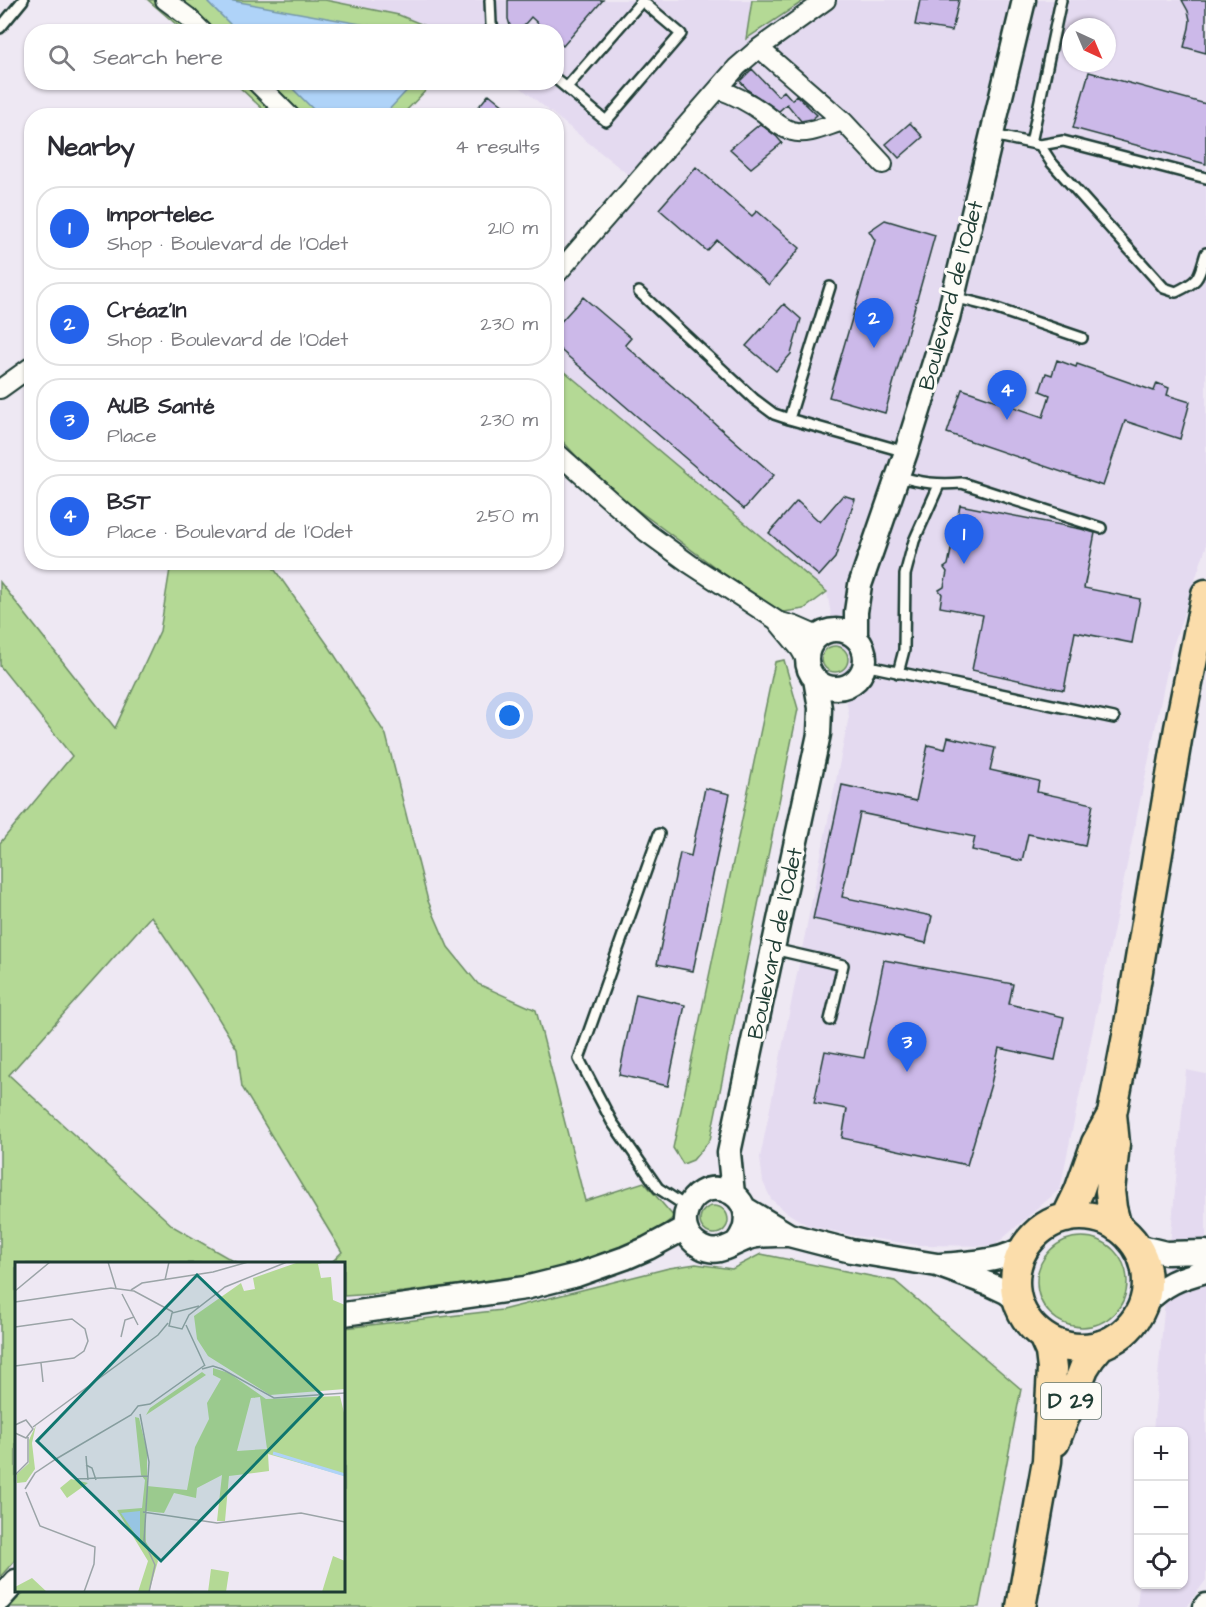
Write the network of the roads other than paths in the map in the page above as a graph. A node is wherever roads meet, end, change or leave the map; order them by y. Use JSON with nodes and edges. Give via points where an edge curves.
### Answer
{"nodes":[{"id":1,"x":23,"y":0,"type":"edge"},
{"id":2,"x":165,"y":0,"type":"edge"},
{"id":3,"x":490,"y":0,"type":"edge"},
{"id":4,"x":642,"y":0,"type":"edge"},
{"id":5,"x":826,"y":0,"type":"edge"},
{"id":6,"x":1024,"y":0,"type":"edge"},
{"id":7,"x":1061,"y":0,"type":"edge"},
{"id":8,"x":195,"y":24,"type":"edge"},
{"id":9,"x":491,"y":24,"type":"edge"},
{"id":10,"x":0,"y":28,"type":"edge"},
{"id":11,"x":759,"y":48,"type":"junction"},
{"id":12,"x":564,"y":85,"type":"edge"},
{"id":13,"x":567,"y":87,"type":"junction"},
{"id":14,"x":718,"y":88,"type":"junction"},
{"id":15,"x":264,"y":90,"type":"edge"},
{"id":16,"x":282,"y":108,"type":"edge"},
{"id":17,"x":843,"y":121,"type":"junction"},
{"id":18,"x":992,"y":135,"type":"junction"},
{"id":19,"x":1036,"y":144,"type":"junction"},
{"id":20,"x":883,"y":164,"type":"dead end"},
{"id":21,"x":1206,"y":178,"type":"edge"},
{"id":22,"x":1206,"y":253,"type":"edge"},
{"id":23,"x":564,"y":266,"type":"edge"},
{"id":24,"x":830,"y":286,"type":"dead end"},
{"id":25,"x":639,"y":292,"type":"dead end"},
{"id":26,"x":953,"y":297,"type":"junction"},
{"id":27,"x":1082,"y":338,"type":"dead end"},
{"id":28,"x":24,"y":372,"type":"edge"},
{"id":29,"x":0,"y":389,"type":"edge"},
{"id":30,"x":789,"y":419,"type":"junction"},
{"id":31,"x":906,"y":452,"type":"junction"},
{"id":32,"x":564,"y":459,"type":"edge"},
{"id":33,"x":897,"y":477,"type":"junction"},
{"id":34,"x":939,"y":485,"type":"junction"},
{"id":35,"x":1101,"y":528,"type":"dead end"},
{"id":36,"x":860,"y":585,"type":"junction"},
{"id":37,"x":1206,"y":594,"type":"edge"},
{"id":38,"x":776,"y":620,"type":"junction"},
{"id":39,"x":823,"y":633,"type":"junction"},
{"id":40,"x":856,"y":637,"type":"junction"},
{"id":41,"x":864,"y":665,"type":"junction"},
{"id":42,"x":811,"y":670,"type":"junction"},
{"id":43,"x":898,"y":673,"type":"junction"},
{"id":44,"x":844,"y":687,"type":"junction"},
{"id":45,"x":1114,"y":718,"type":"dead end"},
{"id":46,"x":819,"y":734,"type":"junction"},
{"id":47,"x":659,"y":834,"type":"dead end"},
{"id":48,"x":773,"y":950,"type":"junction"},
{"id":49,"x":830,"y":1020,"type":"dead end"},
{"id":50,"x":1112,"y":1114,"type":"junction"},
{"id":51,"x":729,"y":1153,"type":"junction"},
{"id":52,"x":738,"y":1201,"type":"junction"},
{"id":53,"x":692,"y":1209,"type":"junction"},
{"id":54,"x":1066,"y":1218,"type":"junction"},
{"id":55,"x":1117,"y":1227,"type":"junction"},
{"id":56,"x":789,"y":1235,"type":"junction"},
{"id":57,"x":737,"y":1242,"type":"junction"},
{"id":58,"x":1026,"y":1246,"type":"junction"},
{"id":59,"x":1137,"y":1246,"type":"junction"},
{"id":60,"x":1206,"y":1252,"type":"edge"},
{"id":61,"x":937,"y":1265,"type":"junction"},
{"id":62,"x":1206,"y":1271,"type":"edge"},
{"id":63,"x":1018,"y":1301,"type":"junction"},
{"id":64,"x":1144,"y":1304,"type":"junction"},
{"id":65,"x":345,"y":1314,"type":"edge"},
{"id":66,"x":1042,"y":1336,"type":"junction"},
{"id":67,"x":1101,"y":1345,"type":"junction"},
{"id":68,"x":1047,"y":1461,"type":"junction"},
{"id":69,"x":15,"y":1582,"type":"edge"},
{"id":70,"x":0,"y":1599,"type":"edge"},
{"id":71,"x":1021,"y":1607,"type":"edge"}],
"edges":[{"from":1,"to":10,"type":"lane"},
{"from":2,"to":8,"type":"street"},
{"from":3,"to":9,"type":"lane"},
{"from":4,"to":13,"type":"lane"},
{"from":4,"to":13,"type":"lane","via":[[681,34],[606,121]]},
{"from":5,"to":11,"type":"street"},
{"from":6,"to":18,"type":"street","name":"Boulevard de l'Odet"},
{"from":7,"to":19,"type":"lane"},
{"from":11,"to":14,"type":"street"},
{"from":11,"to":17,"type":"street"},
{"from":12,"to":13,"type":"lane"},
{"from":14,"to":17,"type":"street","via":[[794,132]]},
{"from":14,"to":23,"type":"street"},
{"from":15,"to":16,"type":"street"},
{"from":17,"to":20,"type":"street"},
{"from":18,"to":19,"type":"lane"},
{"from":18,"to":26,"type":"street","name":"Boulevard de l'Odet"},
{"from":19,"to":21,"type":"lane","via":[[1063,141]]},
{"from":19,"to":22,"type":"lane","via":[[1164,288],[1176,292],[1199,278]]},
{"from":24,"to":30,"type":"lane"},
{"from":25,"to":30,"type":"lane","via":[[754,399],[774,414]]},
{"from":26,"to":27,"type":"lane"},
{"from":26,"to":31,"type":"street","name":"Boulevard de l'Odet"},
{"from":28,"to":29,"type":"street"},
{"from":30,"to":31,"type":"lane"},
{"from":31,"to":33,"type":"street","name":"Boulevard de l'Odet"},
{"from":32,"to":38,"type":"street","via":[[653,538]]},
{"from":33,"to":34,"type":"lane"},
{"from":33,"to":36,"type":"street","name":"Boulevard de l'Odet"},
{"from":34,"to":35,"type":"lane","via":[[962,483]]},
{"from":34,"to":43,"type":"lane","via":[[914,541],[905,575],[904,650]]},
{"from":36,"to":39,"type":"street","name":"Boulevard de l'Odet"},
{"from":36,"to":40,"type":"street","name":"Boulevard de l'Odet"},
{"from":37,"to":50,"type":"main road"},
{"from":38,"to":39,"type":"street"},
{"from":38,"to":42,"type":"street","via":[[800,649]]},
{"from":39,"to":40,"type":"street","via":[[843,630]]},
{"from":39,"to":42,"type":"street","name":"Boulevard de l'Odet","via":[[807,651]]},
{"from":40,"to":41,"type":"street","name":"Boulevard de l'Odet","via":[[864,650]]},
{"from":41,"to":43,"type":"lane"},
{"from":41,"to":44,"type":"street","name":"Boulevard de l'Odet","via":[[857,679]]},
{"from":42,"to":44,"type":"street","via":[[828,687]]},
{"from":42,"to":46,"type":"street","name":"Boulevard de l'Odet","via":[[820,708]]},
{"from":43,"to":45,"type":"lane"},
{"from":44,"to":46,"type":"street","name":"Boulevard de l'Odet"},
{"from":46,"to":48,"type":"street","name":"Boulevard de l'Odet"},
{"from":47,"to":53,"type":"lane","via":[[579,1059],[612,1122],[658,1188]]},
{"from":48,"to":49,"type":"lane","via":[[843,965]]},
{"from":48,"to":51,"type":"street","name":"Boulevard de l'Odet"},
{"from":50,"to":54,"type":"main road"},
{"from":50,"to":55,"type":"main road","via":[[1110,1191]]},
{"from":51,"to":52,"type":"street","name":"Boulevard de l'Odet"},
{"from":51,"to":53,"type":"street","name":"Boulevard de l'Odet"},
{"from":52,"to":53,"type":"street","via":[[718,1189]]},
{"from":52,"to":56,"type":"street"},
{"from":52,"to":57,"type":"street","via":[[746,1216],[746,1226]]},
{"from":53,"to":57,"type":"street","via":[[693,1242],[707,1250],[723,1250]]},
{"from":53,"to":65,"type":"street","via":[[648,1248],[577,1275],[535,1286]]},
{"from":54,"to":55,"type":"main road","via":[[1087,1216]]},
{"from":54,"to":58,"type":"main road","via":[[1039,1231]]},
{"from":55,"to":59,"type":"main road"},
{"from":56,"to":57,"type":"street"},
{"from":56,"to":61,"type":"street","via":[[851,1251]]},
{"from":58,"to":61,"type":"street","via":[[998,1259]]},
{"from":58,"to":63,"type":"main road","via":[[1016,1273]]},
{"from":59,"to":60,"type":"street","via":[[1166,1253]]},
{"from":59,"to":64,"type":"main road","via":[[1147,1274]]},
{"from":61,"to":63,"type":"street","via":[[989,1284]]},
{"from":62,"to":64,"type":"street","via":[[1173,1281]]},
{"from":63,"to":66,"type":"main road","via":[[1027,1321]]},
{"from":64,"to":67,"type":"main road","via":[[1128,1329]]},
{"from":66,"to":67,"type":"main road","via":[[1071,1348]]},
{"from":66,"to":68,"type":"main road","number":"D 29","via":[[1050,1352],[1052,1369]]},
{"from":67,"to":68,"type":"main road","number":"D 29","via":[[1084,1368]]},
{"from":68,"to":71,"type":"main road","number":"D 29"},
{"from":69,"to":70,"type":"street"}]}
